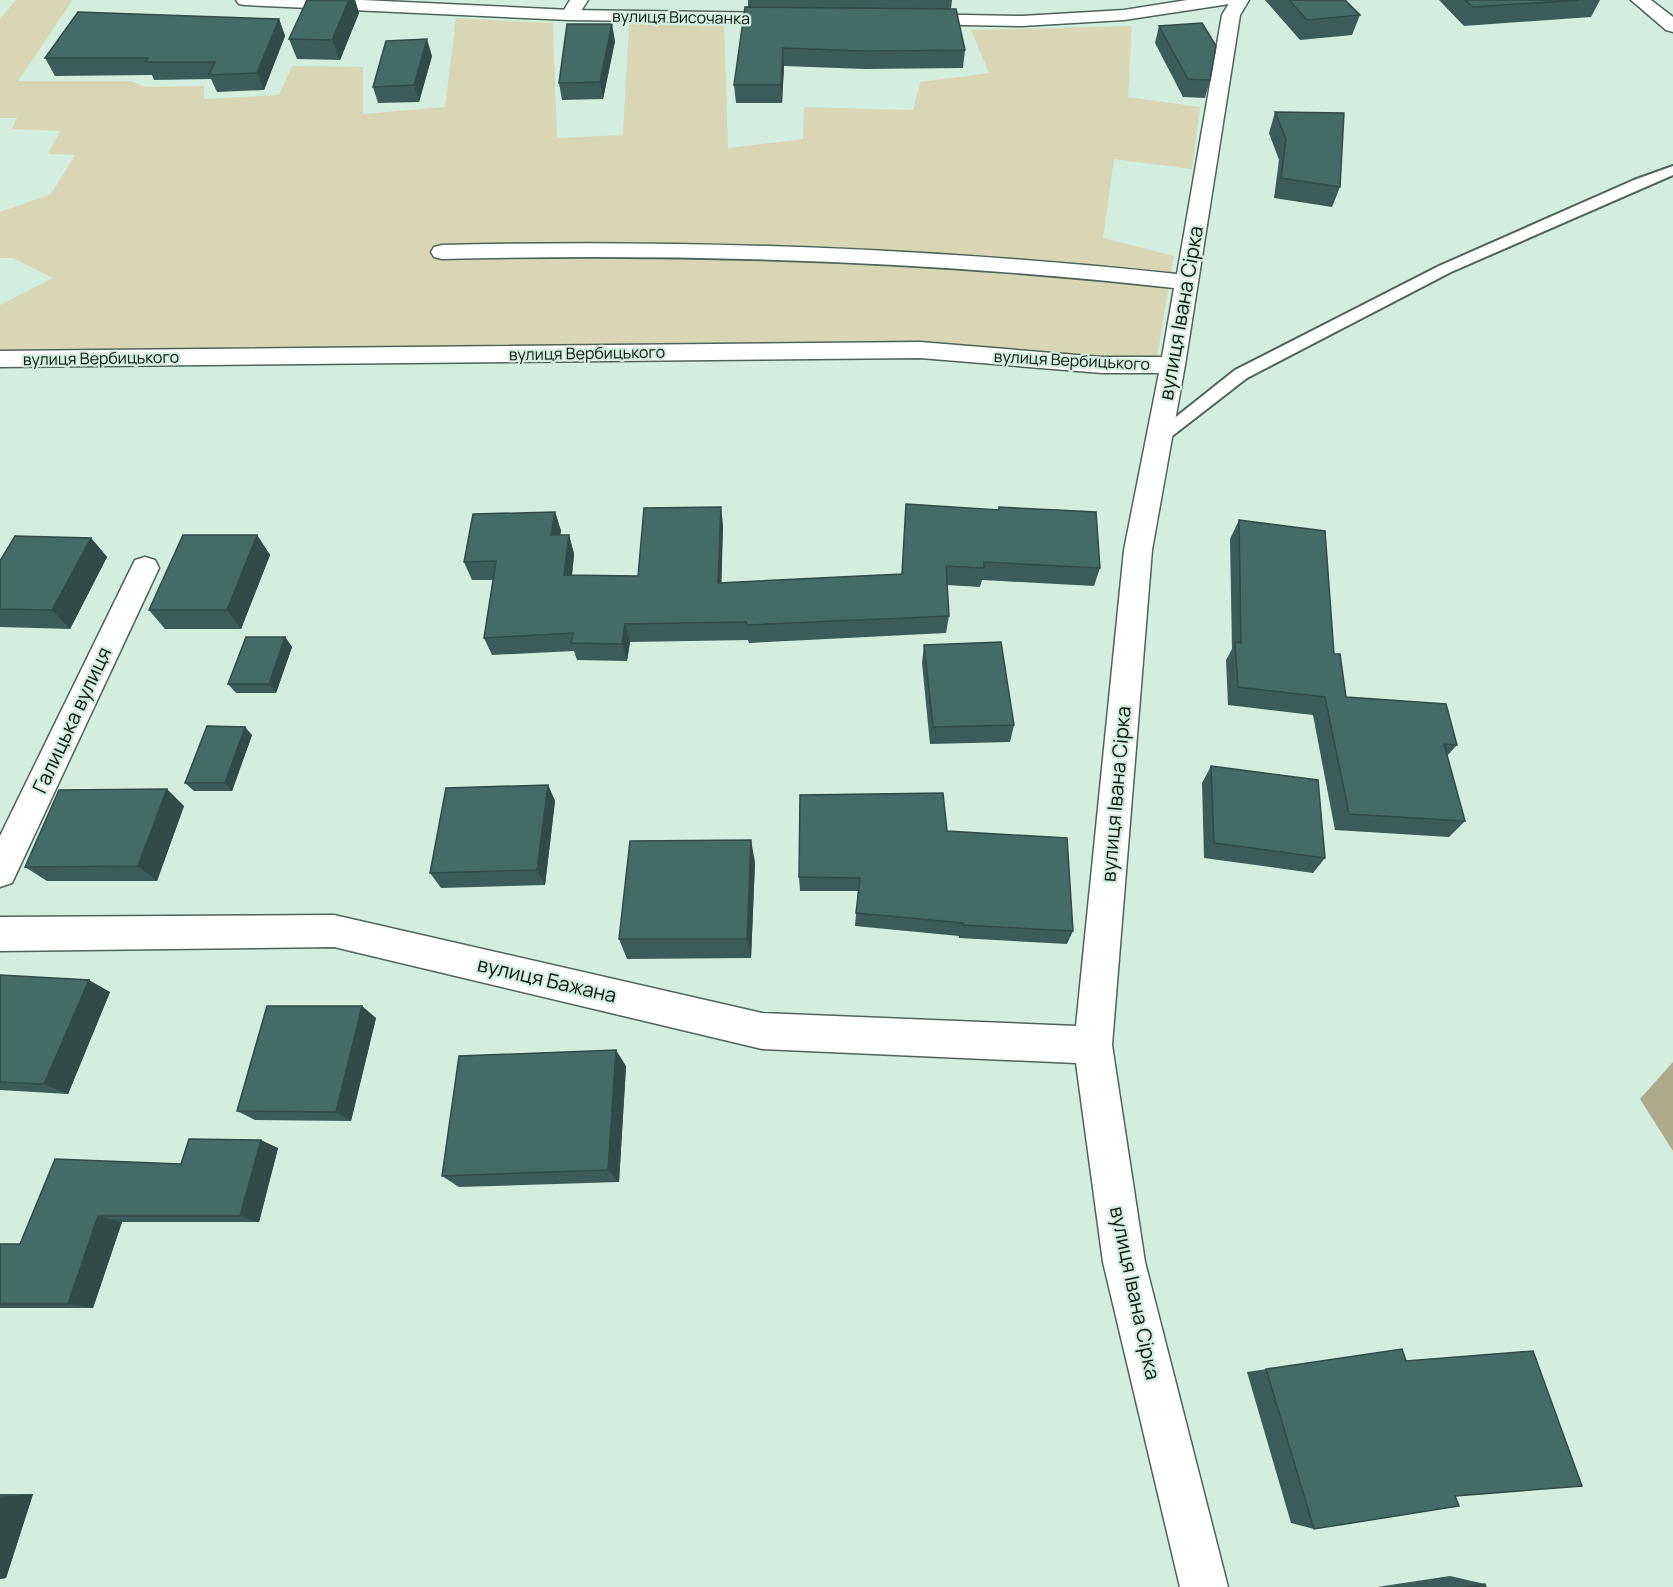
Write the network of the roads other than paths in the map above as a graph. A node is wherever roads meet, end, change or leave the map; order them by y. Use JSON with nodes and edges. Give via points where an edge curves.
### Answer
{"nodes":[{"id":1,"x":245,"y":0,"type":"edge"},
{"id":2,"x":1223,"y":0,"type":"edge"},
{"id":3,"x":1240,"y":0,"type":"edge"},
{"id":4,"x":1640,"y":0,"type":"edge"},
{"id":5,"x":575,"y":8,"type":"edge"},
{"id":6,"x":808,"y":18,"type":"edge"},
{"id":7,"x":891,"y":19,"type":"edge"},
{"id":8,"x":1673,"y":27,"type":"edge"},
{"id":9,"x":1673,"y":170,"type":"edge"},
{"id":10,"x":442,"y":252,"type":"dead end"},
{"id":11,"x":1187,"y":282,"type":"junction"},
{"id":12,"x":0,"y":359,"type":"edge"},
{"id":13,"x":1173,"y":365,"type":"junction"},
{"id":14,"x":1161,"y":436,"type":"junction"},
{"id":15,"x":145,"y":568,"type":"dead end"},
{"id":16,"x":0,"y":872,"type":"edge"},
{"id":17,"x":0,"y":934,"type":"edge"},
{"id":18,"x":1093,"y":1045,"type":"junction"},
{"id":19,"x":1203,"y":1587,"type":"edge"}],
"edges":[{"from":1,"to":5,"type":"street","name":"вулиця Височанка"},
{"from":2,"to":7,"type":"street","via":[[1124,15],[1022,21]]},
{"from":3,"to":11,"type":"street","name":"вулиця Івана Сірка","via":[[1232,15]]},
{"from":4,"to":8,"type":"street"},
{"from":5,"to":6,"type":"street","name":"вулиця Височанка"},
{"from":9,"to":14,"type":"lane","via":[[1445,269],[1241,374]]},
{"from":10,"to":11,"type":"street","via":[[630,248],[828,252],[1005,263]]},
{"from":11,"to":13,"type":"street","name":"вулиця Івана Сірка"},
{"from":12,"to":13,"type":"street","name":"вулиця Вербицького","via":[[920,350],[1102,365]]},
{"from":13,"to":14,"type":"street","name":"вулиця Івана Сірка"},
{"from":14,"to":18,"type":"street","name":"вулиця Івана Сірка","via":[[1138,550]]},
{"from":15,"to":16,"type":"street","name":"Галицька вулиця"},
{"from":17,"to":18,"type":"street","name":"вулиця Бажана","via":[[334,931],[762,1031]]},
{"from":18,"to":19,"type":"street","name":"вулиця Івана Сірка","via":[[1124,1262]]}]}
